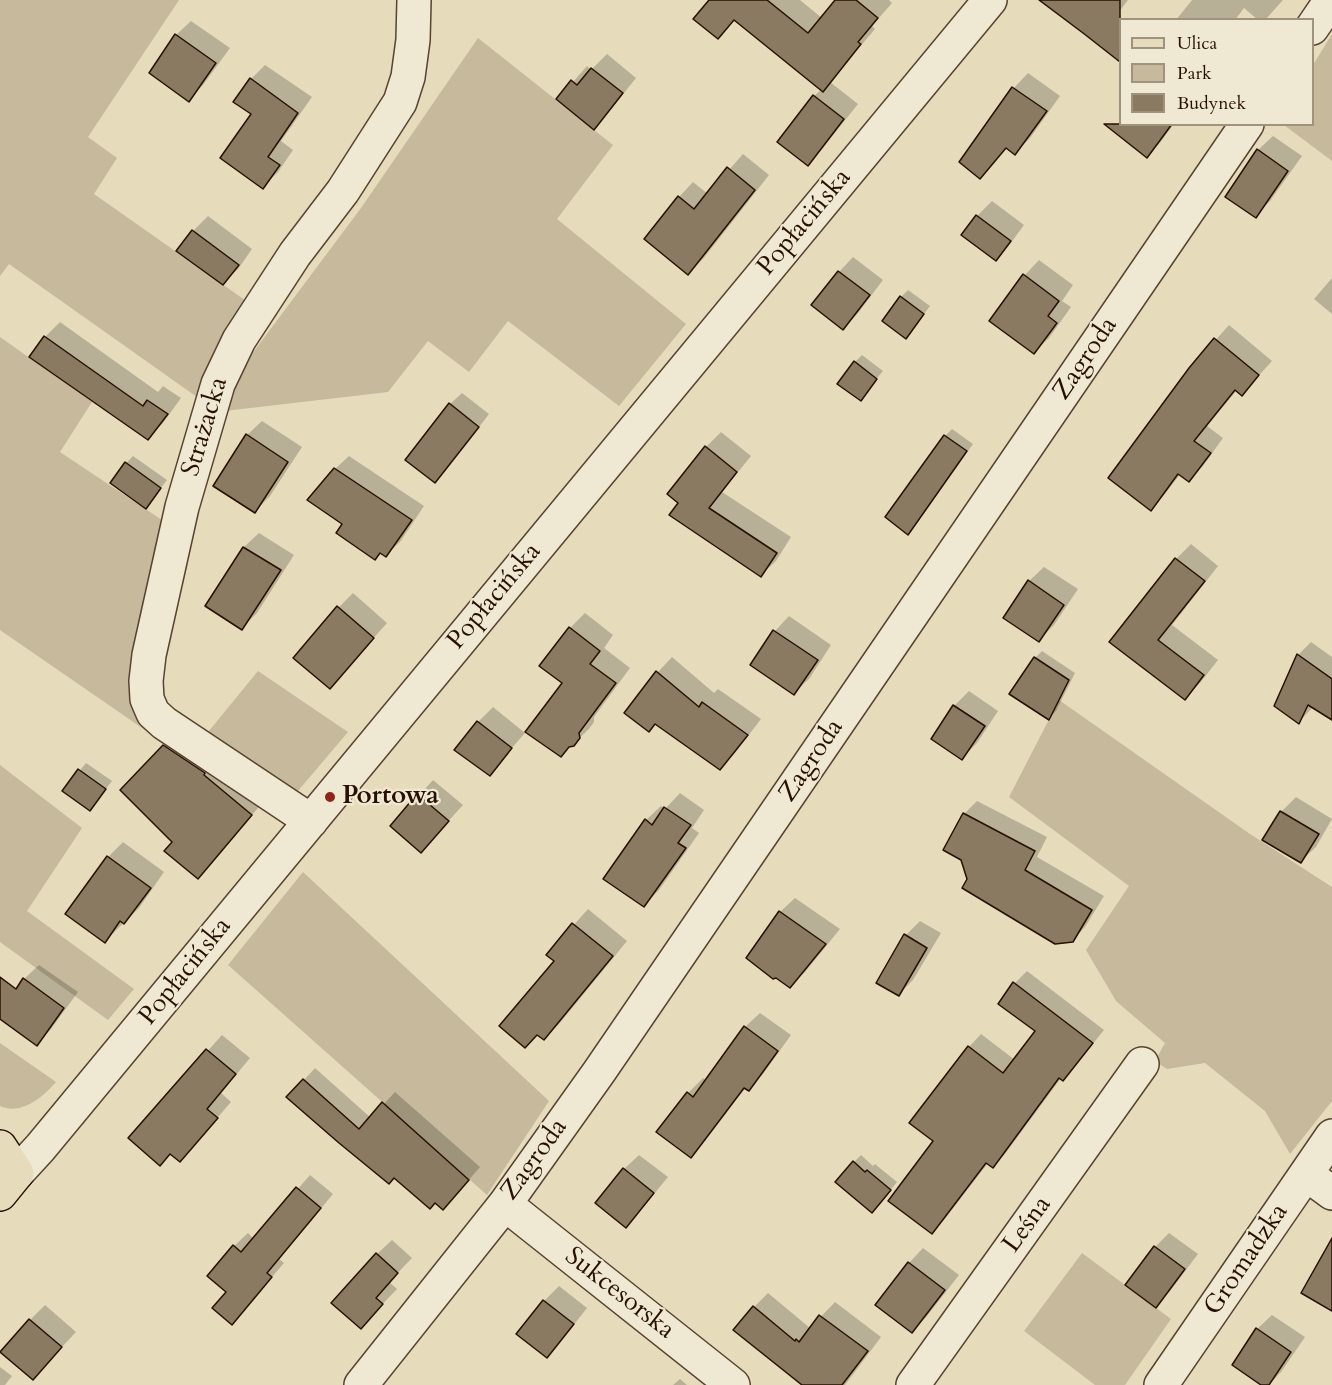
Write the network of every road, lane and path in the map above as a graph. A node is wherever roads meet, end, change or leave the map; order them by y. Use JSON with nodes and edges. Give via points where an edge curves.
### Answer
{"nodes":[{"id":1,"x":414,"y":0,"type":"edge"},
{"id":2,"x":990,"y":0,"type":"edge"},
{"id":3,"x":1246,"y":126,"type":"edge"},
{"id":4,"x":310,"y":821,"type":"junction"},
{"id":5,"x":1142,"y":1064,"type":"dead end"},
{"id":6,"x":1332,"y":1136,"type":"edge"},
{"id":7,"x":6,"y":1171,"type":"edge"},
{"id":8,"x":1306,"y":1174,"type":"junction"},
{"id":9,"x":1332,"y":1192,"type":"edge"},
{"id":10,"x":505,"y":1204,"type":"junction"},
{"id":11,"x":361,"y":1385,"type":"edge"},
{"id":12,"x":733,"y":1385,"type":"edge"},
{"id":13,"x":913,"y":1385,"type":"edge"},
{"id":14,"x":1161,"y":1385,"type":"edge"}],
"edges":[{"from":1,"to":4,"type":"street","name":"Strażacka","via":[[408,77],[400,102],[239,339],[218,384],[182,507],[148,655],[147,699],[153,713]]},
{"from":2,"to":4,"type":"street","name":"Popłacińska"},
{"from":3,"to":10,"type":"street","name":"Zagroda"},
{"from":4,"to":7,"type":"street","name":"Popłacińska","via":[[40,1148]]},
{"from":5,"to":13,"type":"street","name":"Leśna"},
{"from":6,"to":8,"type":"street","name":"Gromadzka"},
{"from":8,"to":9,"type":"street"},
{"from":8,"to":14,"type":"street","name":"Gromadzka"},
{"from":10,"to":11,"type":"street","name":"Zagroda"},
{"from":10,"to":12,"type":"street","name":"Sukcesorska"}]}
